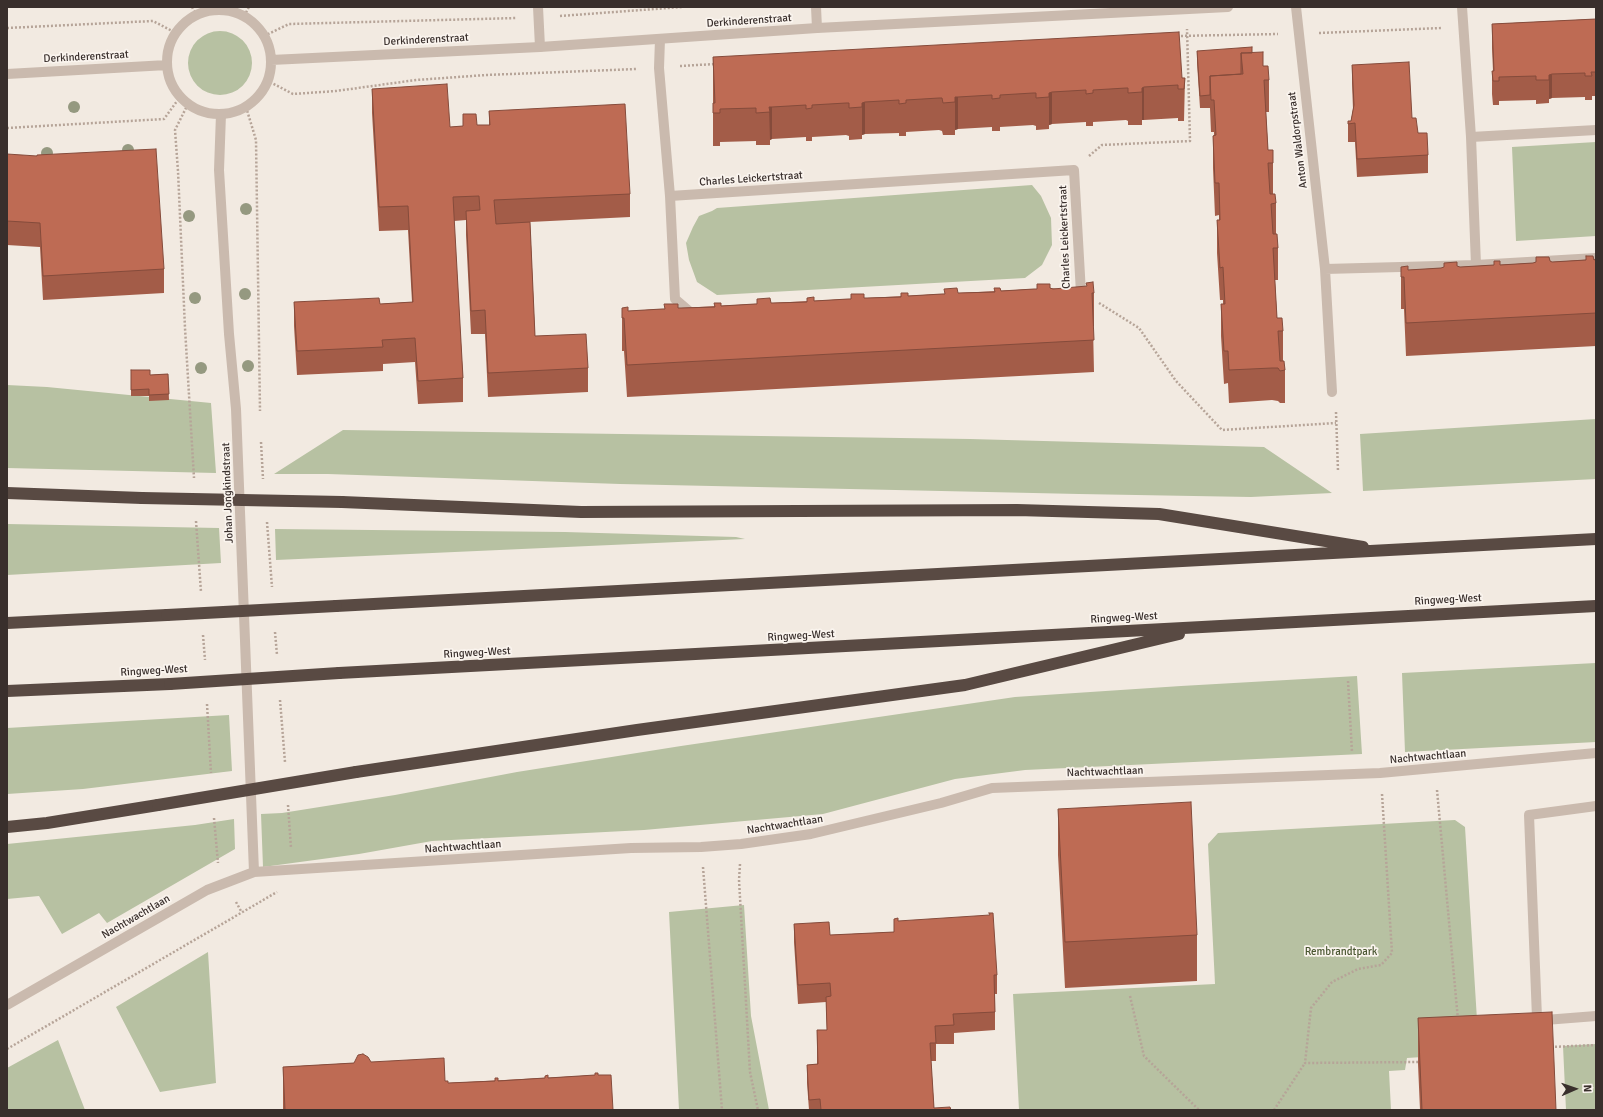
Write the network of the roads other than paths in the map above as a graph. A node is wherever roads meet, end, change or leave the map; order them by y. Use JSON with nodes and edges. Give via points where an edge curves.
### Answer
{"nodes":[{"id":1,"x":538,"y":7,"type":"edge"},
{"id":2,"x":816,"y":7,"type":"edge"},
{"id":3,"x":1228,"y":7,"type":"edge"},
{"id":4,"x":1296,"y":7,"type":"edge"},
{"id":5,"x":1462,"y":7,"type":"edge"},
{"id":6,"x":216,"y":9,"type":"edge"},
{"id":7,"x":194,"y":11,"type":"edge"},
{"id":8,"x":246,"y":12,"type":"edge"},
{"id":9,"x":817,"y":28,"type":"junction"},
{"id":10,"x":660,"y":39,"type":"junction"},
{"id":11,"x":540,"y":48,"type":"junction"},
{"id":12,"x":271,"y":60,"type":"junction"},
{"id":13,"x":167,"y":65,"type":"junction"},
{"id":14,"x":7,"y":74,"type":"edge"},
{"id":15,"x":222,"y":114,"type":"junction"},
{"id":16,"x":1596,"y":130,"type":"edge"},
{"id":17,"x":1471,"y":136,"type":"junction"},
{"id":18,"x":670,"y":196,"type":"junction"},
{"id":19,"x":1596,"y":258,"type":"edge"},
{"id":20,"x":1476,"y":264,"type":"junction"},
{"id":21,"x":1325,"y":270,"type":"junction"},
{"id":22,"x":1065,"y":294,"type":"edge"},
{"id":23,"x":706,"y":318,"type":"edge"},
{"id":24,"x":1332,"y":392,"type":"road end"},
{"id":25,"x":7,"y":493,"type":"edge"},
{"id":26,"x":1596,"y":539,"type":"edge"},
{"id":27,"x":1386,"y":550,"type":"junction"},
{"id":28,"x":1596,"y":606,"type":"edge"},
{"id":29,"x":7,"y":623,"type":"edge"},
{"id":30,"x":1209,"y":626,"type":"junction"},
{"id":31,"x":7,"y":691,"type":"edge"},
{"id":32,"x":1596,"y":753,"type":"edge"},
{"id":33,"x":1596,"y":806,"type":"edge"},
{"id":34,"x":7,"y":827,"type":"edge"},
{"id":35,"x":254,"y":872,"type":"junction"},
{"id":36,"x":7,"y":1005,"type":"edge"},
{"id":37,"x":1596,"y":1016,"type":"edge"}],
"edges":[{"from":1,"to":11,"type":"street"},
{"from":2,"to":9,"type":"street"},
{"from":3,"to":9,"type":"street","name":"Derkinderenstraat"},
{"from":4,"to":21,"type":"street","name":"Anton Waldorpstraat"},
{"from":5,"to":17,"type":"street"},
{"from":6,"to":7,"type":"street"},
{"from":6,"to":8,"type":"street"},
{"from":7,"to":13,"type":"street","via":[[171,42]]},
{"from":8,"to":12,"type":"street","via":[[264,36]]},
{"from":9,"to":10,"type":"street","name":"Derkinderenstraat"},
{"from":10,"to":11,"type":"street","name":"Derkinderenstraat"},
{"from":10,"to":18,"type":"street","via":[[659,68]]},
{"from":11,"to":12,"type":"street","name":"Derkinderenstraat"},
{"from":12,"to":15,"type":"street","via":[[268,81],[258,97],[246,107]]},
{"from":13,"to":14,"type":"street","name":"Derkinderenstraat"},
{"from":13,"to":15,"type":"street","via":[[171,82],[180,97],[204,113]]},
{"from":15,"to":35,"type":"street","name":"Johan Jongkindstraat","via":[[219,170],[236,409]]},
{"from":16,"to":17,"type":"street"},
{"from":17,"to":20,"type":"street"},
{"from":18,"to":22,"type":"street","name":"Charles Leickertstraat","via":[[1074,170],[1081,292]]},
{"from":18,"to":23,"type":"street","via":[[675,299],[698,318]]},
{"from":19,"to":20,"type":"street"},
{"from":20,"to":21,"type":"street"},
{"from":21,"to":24,"type":"street","name":"Anton Waldorpstraat"},
{"from":25,"to":27,"type":"highway","bridge":true,"via":[[342,502],[581,512],[1017,510],[1159,514]]},
{"from":26,"to":27,"type":"highway"},
{"from":27,"to":29,"type":"highway","bridge":true},
{"from":28,"to":30,"type":"highway","name":"Ringweg-West"},
{"from":30,"to":31,"type":"highway","name":"Ringweg-West","bridge":true},
{"from":30,"to":34,"type":"highway","bridge":true,"via":[[965,685],[637,730],[356,772],[47,823]]},
{"from":32,"to":35,"type":"street","name":"Nachtwachtlaan","via":[[1380,773],[992,788],[811,834],[741,844],[631,848]]},
{"from":33,"to":37,"type":"street","via":[[1529,815],[1538,1018],[1545,1020]]},
{"from":35,"to":36,"type":"street","name":"Nachtwachtlaan","via":[[207,890]]}]}
